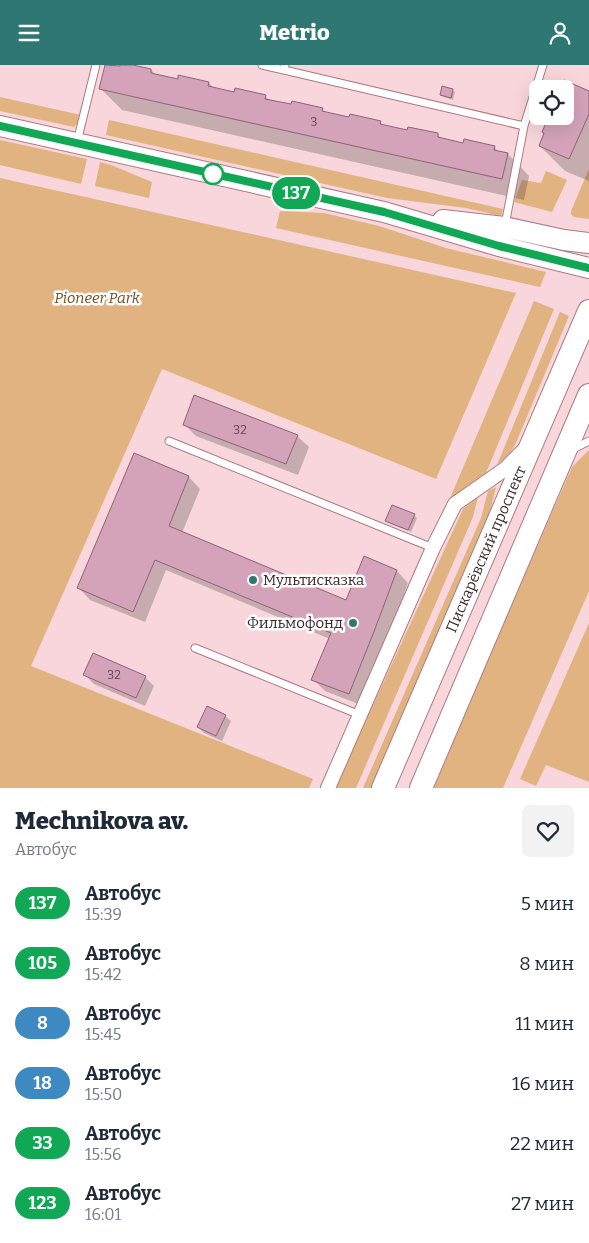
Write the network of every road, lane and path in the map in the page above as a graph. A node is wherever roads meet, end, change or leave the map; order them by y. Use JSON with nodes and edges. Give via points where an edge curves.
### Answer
{"nodes":[{"id":1,"x":96,"y":65,"type":"edge"},
{"id":2,"x":262,"y":65,"type":"edge"},
{"id":3,"x":543,"y":65,"type":"edge"},
{"id":4,"x":285,"y":67,"type":"edge"},
{"id":5,"x":0,"y":126,"type":"edge"},
{"id":6,"x":524,"y":126,"type":"junction"},
{"id":7,"x":77,"y":143,"type":"junction"},
{"id":8,"x":502,"y":237,"type":"junction"},
{"id":9,"x":589,"y":243,"type":"edge"},
{"id":10,"x":589,"y":268,"type":"edge"},
{"id":11,"x":589,"y":311,"type":"edge"},
{"id":12,"x":589,"y":395,"type":"edge"},
{"id":13,"x":169,"y":441,"type":"dead end"},
{"id":14,"x":589,"y":441,"type":"edge"},
{"id":15,"x":533,"y":442,"type":"junction"},
{"id":16,"x":564,"y":454,"type":"junction"},
{"id":17,"x":433,"y":548,"type":"junction"},
{"id":18,"x":195,"y":648,"type":"dead end"},
{"id":19,"x":360,"y":715,"type":"junction"},
{"id":20,"x":328,"y":788,"type":"edge"},
{"id":21,"x":383,"y":788,"type":"edge"},
{"id":22,"x":422,"y":788,"type":"edge"}],
"edges":[{"from":1,"to":7,"type":"lane"},
{"from":2,"to":4,"type":"lane"},
{"from":3,"to":6,"type":"lane"},
{"from":4,"to":6,"type":"lane"},
{"from":5,"to":7,"type":"street"},
{"from":6,"to":8,"type":"lane"},
{"from":7,"to":8,"type":"street"},
{"from":8,"to":9,"type":"street"},
{"from":8,"to":10,"type":"street"},
{"from":11,"to":15,"type":"main road","name":"Пискарёвский проспект"},
{"from":12,"to":16,"type":"main road"},
{"from":13,"to":17,"type":"lane"},
{"from":14,"to":16,"type":"lane"},
{"from":15,"to":17,"type":"street","via":[[504,469],[455,504]]},
{"from":15,"to":21,"type":"main road","name":"Пискарёвский проспект"},
{"from":16,"to":22,"type":"main road"},
{"from":17,"to":19,"type":"street"},
{"from":18,"to":19,"type":"lane"},
{"from":19,"to":20,"type":"street"}]}
